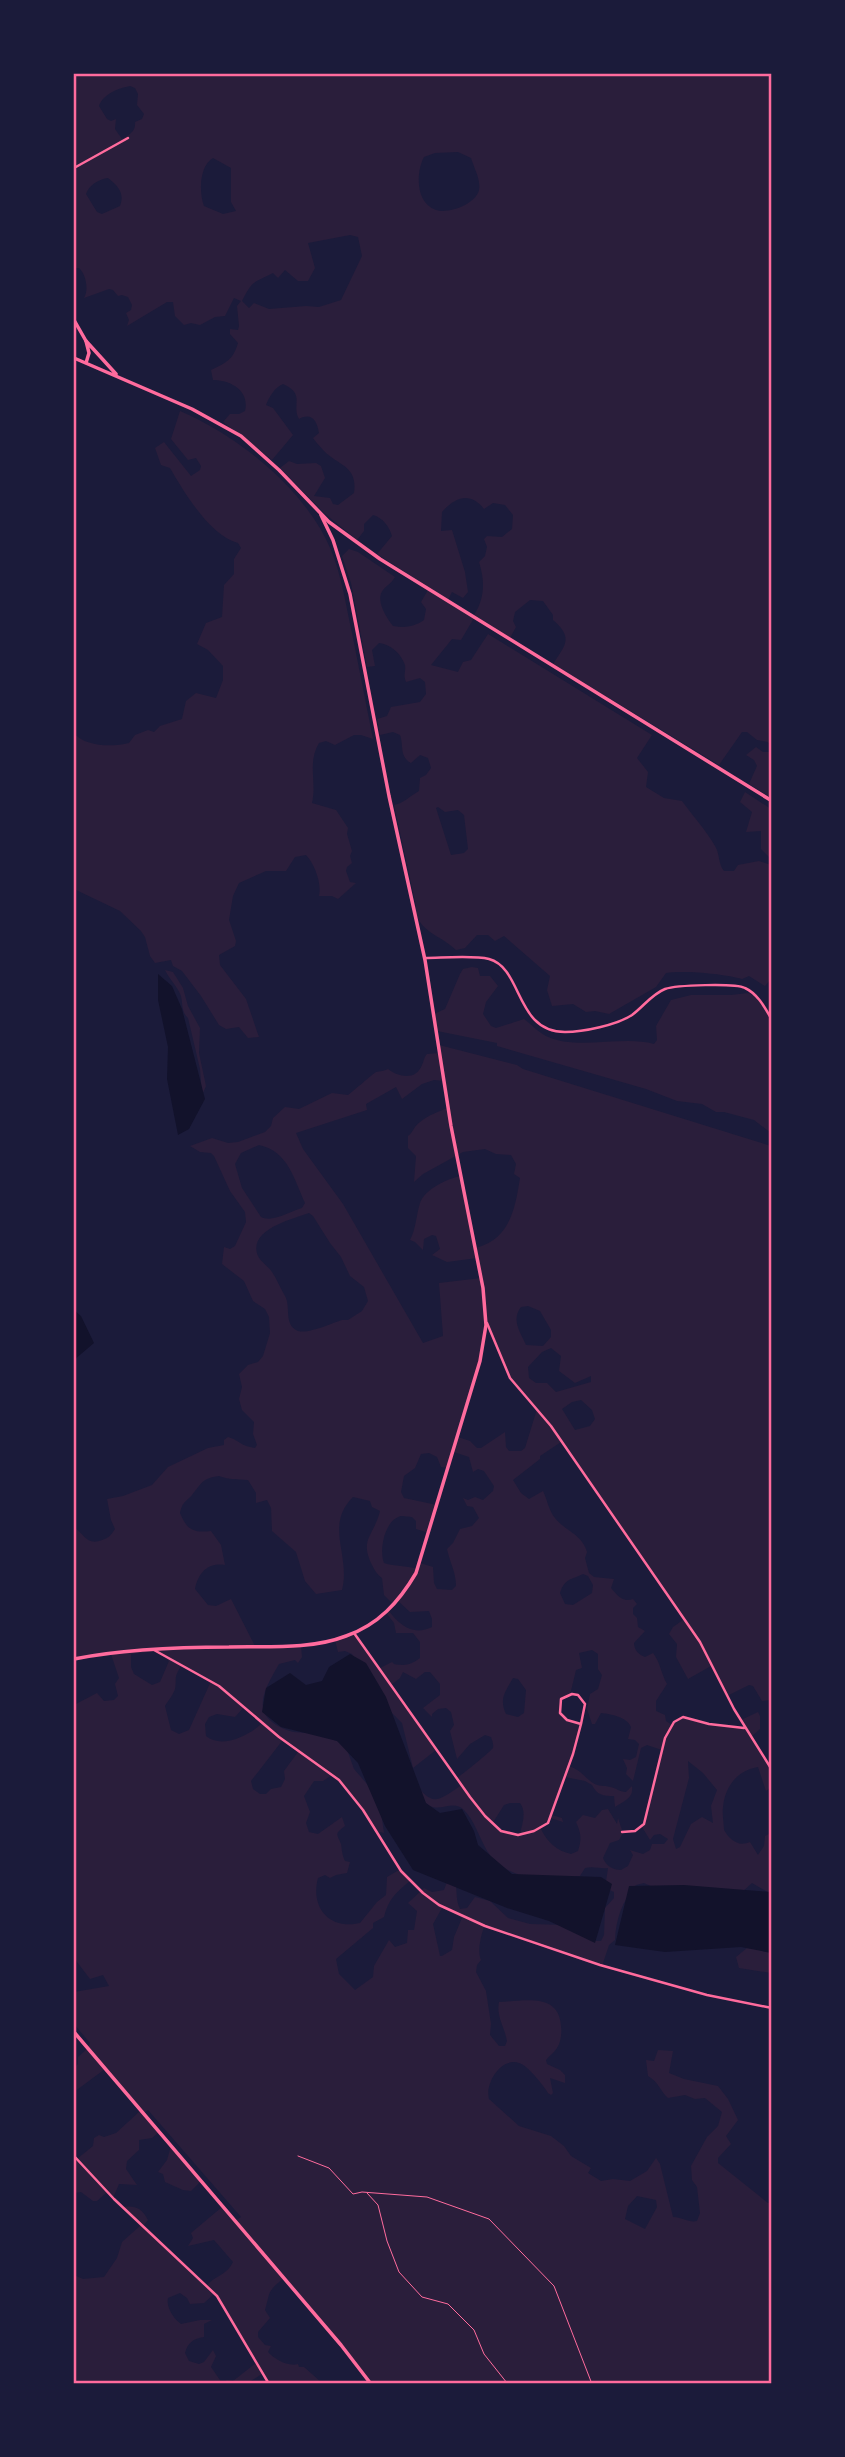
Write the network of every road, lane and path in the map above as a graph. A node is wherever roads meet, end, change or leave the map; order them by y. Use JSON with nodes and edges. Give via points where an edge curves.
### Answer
{"nodes":[{"id":1,"x":128,"y":138,"type":"dead end"},
{"id":2,"x":74,"y":168,"type":"edge"},
{"id":3,"x":74,"y":320,"type":"edge"},
{"id":4,"x":86,"y":341,"type":"junction"},
{"id":5,"x":99,"y":355,"type":"junction"},
{"id":6,"x":74,"y":358,"type":"edge"},
{"id":7,"x":86,"y":363,"type":"junction"},
{"id":8,"x":95,"y":367,"type":"junction"},
{"id":9,"x":118,"y":376,"type":"junction"},
{"id":10,"x":320,"y":514,"type":"junction"},
{"id":11,"x":772,"y":801,"type":"edge"},
{"id":12,"x":425,"y":958,"type":"junction"},
{"id":13,"x":772,"y":1020,"type":"edge"},
{"id":14,"x":772,"y":1087,"type":"edge"},
{"id":15,"x":772,"y":1098,"type":"edge"},
{"id":16,"x":486,"y":1322,"type":"junction"},
{"id":17,"x":354,"y":1633,"type":"junction"},
{"id":18,"x":154,"y":1650,"type":"junction"},
{"id":19,"x":74,"y":1659,"type":"edge"},
{"id":20,"x":580,"y":1724,"type":"junction"},
{"id":21,"x":744,"y":1728,"type":"junction"},
{"id":22,"x":772,"y":1770,"type":"edge"},
{"id":23,"x":622,"y":1832,"type":"dead end"},
{"id":24,"x":772,"y":2008,"type":"edge"},
{"id":25,"x":74,"y":2032,"type":"edge"},
{"id":26,"x":74,"y":2156,"type":"edge"},
{"id":27,"x":298,"y":2156,"type":"dead end"},
{"id":28,"x":367,"y":2193,"type":"junction"},
{"id":29,"x":269,"y":2384,"type":"edge"},
{"id":30,"x":371,"y":2384,"type":"edge"},
{"id":31,"x":513,"y":2384,"type":"edge"},
{"id":32,"x":592,"y":2384,"type":"edge"}],
"edges":[{"from":1,"to":2,"type":"street"},
{"from":3,"to":4,"type":"main road"},
{"from":4,"to":5,"type":"main road"},
{"from":4,"to":7,"type":"main road"},
{"from":5,"to":8,"type":"main road"},
{"from":5,"to":9,"type":"main road"},
{"from":6,"to":7,"type":"main road"},
{"from":7,"to":8,"type":"main road"},
{"from":8,"to":9,"type":"main road"},
{"from":9,"to":10,"type":"main road","via":[[241,436]]},
{"from":10,"to":11,"type":"main road","via":[[409,578]]},
{"from":10,"to":12,"type":"main road","via":[[350,594]]},
{"from":12,"to":13,"type":"street","via":[[490,959],[506,973],[531,1018],[550,1030],[566,1032],[615,1023],[664,989],[686,985],[744,987]]},
{"from":12,"to":16,"type":"main road"},
{"from":14,"to":15,"type":"street"},
{"from":16,"to":17,"type":"main road","via":[[480,1361],[416,1573],[387,1612]]},
{"from":16,"to":21,"type":"street","via":[[510,1378],[551,1426],[700,1642]]},
{"from":17,"to":18,"type":"main road","via":[[310,1644]]},
{"from":17,"to":20,"type":"street","via":[[470,1797],[501,1831],[518,1835],[548,1823]]},
{"from":18,"to":19,"type":"main road"},
{"from":18,"to":24,"type":"street","via":[[219,1686],[339,1780],[401,1871],[439,1905],[485,1926],[600,1965]]},
{"from":20,"to":20,"type":"street","via":[[585,1704],[578,1695],[566,1695],[559,1702],[561,1715]]},
{"from":21,"to":22,"type":"street"},
{"from":21,"to":23,"type":"street","via":[[683,1717],[674,1723],[665,1738],[644,1824],[635,1831]]},
{"from":25,"to":30,"type":"main road"},
{"from":26,"to":29,"type":"street","via":[[217,2296]]},
{"from":27,"to":28,"type":"path","via":[[329,2168],[353,2194]]},
{"from":28,"to":31,"type":"path","via":[[379,2206],[399,2272],[422,2297],[448,2304],[474,2330],[484,2354],[507,2383]]},
{"from":28,"to":32,"type":"path","via":[[427,2197],[489,2219],[554,2286]]}]}
